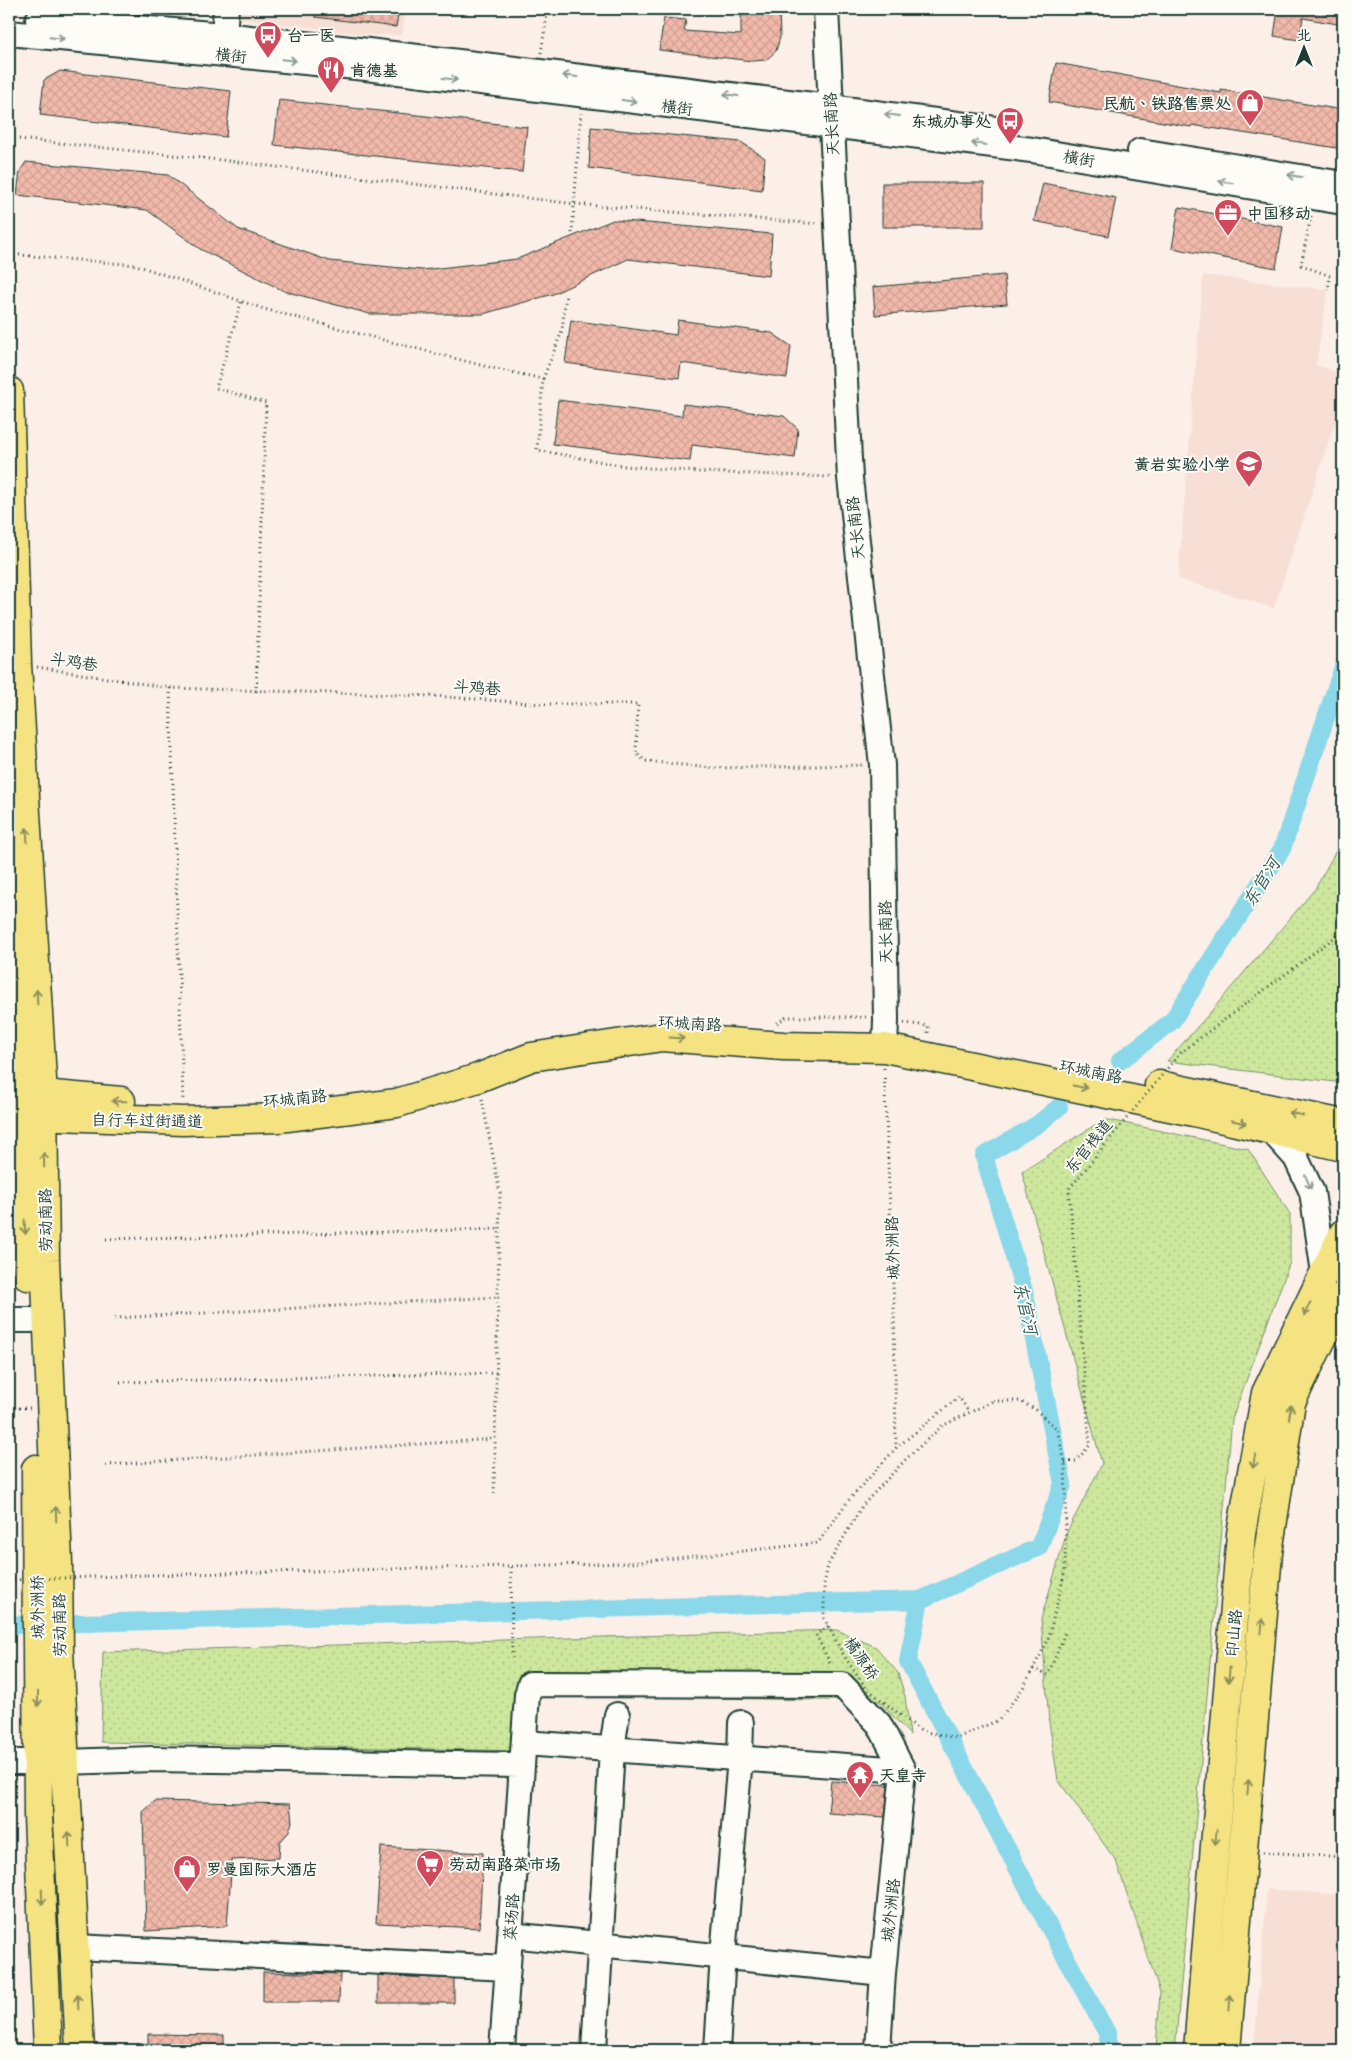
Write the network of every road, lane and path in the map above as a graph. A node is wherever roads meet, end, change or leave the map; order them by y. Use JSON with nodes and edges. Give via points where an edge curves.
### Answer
{"nodes":[{"id":1,"x":226,"y":9,"type":"edge"},
{"id":2,"x":548,"y":9,"type":"edge"},
{"id":3,"x":826,"y":9,"type":"edge"},
{"id":4,"x":9,"y":17,"type":"edge"},
{"id":5,"x":9,"y":33,"type":"edge"},
{"id":6,"x":224,"y":35,"type":"junction"},
{"id":7,"x":538,"y":73,"type":"junction"},
{"id":8,"x":582,"y":95,"type":"junction"},
{"id":9,"x":830,"y":117,"type":"junction"},
{"id":10,"x":9,"y":138,"type":"edge"},
{"id":11,"x":1343,"y":184,"type":"edge"},
{"id":12,"x":1314,"y":197,"type":"junction"},
{"id":13,"x":1343,"y":202,"type":"edge"},
{"id":14,"x":575,"y":204,"type":"junction"},
{"id":15,"x":836,"y":225,"type":"junction"},
{"id":16,"x":572,"y":233,"type":"dead end"},
{"id":17,"x":9,"y":254,"type":"edge"},
{"id":18,"x":1328,"y":290,"type":"dead end"},
{"id":19,"x":566,"y":293,"type":"dead end"},
{"id":20,"x":241,"y":302,"type":"junction"},
{"id":21,"x":543,"y":379,"type":"junction"},
{"id":22,"x":9,"y":391,"type":"edge"},
{"id":23,"x":850,"y":478,"type":"junction"},
{"id":24,"x":17,"y":664,"type":"junction"},
{"id":25,"x":170,"y":688,"type":"junction"},
{"id":26,"x":256,"y":692,"type":"junction"},
{"id":27,"x":882,"y":764,"type":"junction"},
{"id":28,"x":9,"y":881,"type":"edge"},
{"id":29,"x":1343,"y":931,"type":"edge"},
{"id":30,"x":885,"y":1041,"type":"junction"},
{"id":31,"x":478,"y":1078,"type":"junction"},
{"id":32,"x":183,"y":1102,"type":"junction"},
{"id":33,"x":24,"y":1104,"type":"edge"},
{"id":34,"x":1343,"y":1124,"type":"edge"},
{"id":35,"x":1270,"y":1129,"type":"junction"},
{"id":36,"x":1343,"y":1146,"type":"edge"},
{"id":37,"x":499,"y":1229,"type":"junction"},
{"id":38,"x":1343,"y":1234,"type":"edge"},
{"id":39,"x":106,"y":1239,"type":"dead end"},
{"id":40,"x":1324,"y":1273,"type":"junction"},
{"id":41,"x":1343,"y":1296,"type":"edge"},
{"id":42,"x":498,"y":1297,"type":"junction"},
{"id":43,"x":115,"y":1318,"type":"dead end"},
{"id":44,"x":20,"y":1320,"type":"edge"},
{"id":45,"x":496,"y":1373,"type":"junction"},
{"id":46,"x":120,"y":1382,"type":"dead end"},
{"id":47,"x":22,"y":1408,"type":"edge"},
{"id":48,"x":969,"y":1412,"type":"junction"},
{"id":49,"x":495,"y":1439,"type":"junction"},
{"id":50,"x":896,"y":1448,"type":"junction"},
{"id":51,"x":1065,"y":1462,"type":"junction"},
{"id":52,"x":106,"y":1465,"type":"dead end"},
{"id":53,"x":494,"y":1496,"type":"dead end"},
{"id":54,"x":47,"y":1563,"type":"junction"},
{"id":55,"x":511,"y":1566,"type":"junction"},
{"id":56,"x":9,"y":1580,"type":"edge"},
{"id":57,"x":828,"y":1626,"type":"junction"},
{"id":58,"x":1065,"y":1633,"type":"dead end"},
{"id":59,"x":48,"y":1651,"type":"junction"},
{"id":60,"x":512,"y":1660,"type":"dead end"},
{"id":61,"x":1033,"y":1669,"type":"junction"},
{"id":62,"x":842,"y":1685,"type":"junction"},
{"id":63,"x":617,"y":1715,"type":"dead end"},
{"id":64,"x":741,"y":1722,"type":"dead end"},
{"id":65,"x":612,"y":1749,"type":"junction"},
{"id":66,"x":523,"y":1754,"type":"junction"},
{"id":67,"x":740,"y":1758,"type":"junction"},
{"id":68,"x":9,"y":1762,"type":"edge"},
{"id":69,"x":37,"y":1762,"type":"junction"},
{"id":70,"x":65,"y":1762,"type":"junction"},
{"id":71,"x":903,"y":1770,"type":"junction"},
{"id":72,"x":1243,"y":1850,"type":"junction"},
{"id":73,"x":1343,"y":1857,"type":"edge"},
{"id":74,"x":510,"y":1935,"type":"junction"},
{"id":75,"x":602,"y":1944,"type":"junction"},
{"id":76,"x":75,"y":1947,"type":"junction"},
{"id":77,"x":723,"y":1955,"type":"junction"},
{"id":78,"x":508,"y":1968,"type":"junction"},
{"id":79,"x":883,"y":1973,"type":"junction"},
{"id":80,"x":48,"y":2050,"type":"edge"},
{"id":81,"x":80,"y":2050,"type":"edge"},
{"id":82,"x":502,"y":2050,"type":"edge"},
{"id":83,"x":594,"y":2050,"type":"edge"},
{"id":84,"x":717,"y":2050,"type":"edge"},
{"id":85,"x":878,"y":2050,"type":"edge"},
{"id":86,"x":1198,"y":2050,"type":"edge"},
{"id":87,"x":1226,"y":2050,"type":"edge"}],
"edges":[{"from":1,"to":6,"type":"street"},
{"from":2,"to":7,"type":"path"},
{"from":3,"to":9,"type":"street","name":"天长南路"},
{"from":4,"to":6,"type":"street","name":"横街"},
{"from":5,"to":8,"type":"street","name":"横街","one_way":true,"via":[[366,68]]},
{"from":6,"to":7,"type":"street","name":"横街"},
{"from":9,"to":7,"type":"street","name":"横街","one_way":true},
{"from":8,"to":9,"type":"street","name":"横街","one_way":true},
{"from":8,"to":14,"type":"path"},
{"from":11,"to":9,"type":"street","name":"横街","one_way":true,"via":[[1036,135]]},
{"from":12,"to":9,"type":"street","name":"横街","one_way":true},
{"from":9,"to":15,"type":"street","name":"天长南路"},
{"from":10,"to":14,"type":"path"},
{"from":12,"to":13,"type":"street","name":"横街"},
{"from":12,"to":18,"type":"path","via":[[1301,265],[1330,276]]},
{"from":14,"to":15,"type":"path"},
{"from":14,"to":16,"type":"path"},
{"from":15,"to":23,"type":"street","name":"天长南路"},
{"from":17,"to":20,"type":"path","via":[[136,265]]},
{"from":19,"to":21,"type":"path","via":[[562,330]]},
{"from":20,"to":21,"type":"path"},
{"from":20,"to":26,"type":"path","via":[[216,388],[266,403]]},
{"from":21,"to":23,"type":"path","via":[[537,450],[625,466]]},
{"from":22,"to":24,"type":"main road","name":"劳动南路"},
{"from":23,"to":27,"type":"street","name":"天长南路"},
{"from":24,"to":25,"type":"path","name":"斗鸡巷"},
{"from":33,"to":24,"type":"main road","name":"劳动南路","one_way":true},
{"from":25,"to":26,"type":"path","name":"斗鸡巷"},
{"from":25,"to":32,"type":"path"},
{"from":26,"to":27,"type":"path","name":"斗鸡巷","via":[[434,696],[542,704],[638,704],[636,752],[645,761],[712,768]]},
{"from":27,"to":30,"type":"street","name":"天长南路"},
{"from":28,"to":33,"type":"main road","name":"劳动南路"},
{"from":29,"to":51,"type":"path","name":"东官栈道","bridge":true,"via":[[1180,1053],[1069,1189],[1090,1445],[1076,1461]]},
{"from":31,"to":30,"type":"main road","one_way":true,"via":[[531,1057],[662,1037],[783,1046]]},
{"from":30,"to":32,"type":"main road","name":"环城南路","via":[[662,1019],[530,1042],[475,1064],[393,1085],[292,1101]]},
{"from":34,"to":30,"type":"main road","name":"环城南路","one_way":true,"via":[[953,1044]]},
{"from":30,"to":35,"type":"main road","one_way":true,"via":[[935,1057]]},
{"from":30,"to":50,"type":"path","name":"城外洲路"},
{"from":31,"to":33,"type":"main road","via":[[397,1103],[279,1118],[184,1121]]},
{"from":31,"to":37,"type":"path","via":[[500,1193]]},
{"from":32,"to":33,"type":"main road","name":"环城南路","one_way":true},
{"from":33,"to":44,"type":"main road","name":"劳动南路","one_way":true},
{"from":54,"to":33,"type":"main road","name":"劳动南路","one_way":true,"via":[[45,1260]]},
{"from":35,"to":36,"type":"main road"},
{"from":35,"to":40,"type":"street","one_way":true,"via":[[1296,1158],[1312,1192]]},
{"from":37,"to":39,"type":"path"},
{"from":37,"to":42,"type":"path"},
{"from":38,"to":40,"type":"main road","name":"印山路"},
{"from":40,"to":86,"type":"main road","name":"印山路","one_way":true,"via":[[1266,1393],[1241,1534]]},
{"from":72,"to":41,"type":"main road","name":"印山路","one_way":true,"via":[[1268,1553],[1291,1402]]},
{"from":42,"to":43,"type":"path"},
{"from":42,"to":45,"type":"path"},
{"from":44,"to":47,"type":"main road","name":"劳动南路"},
{"from":45,"to":46,"type":"path"},
{"from":45,"to":49,"type":"path"},
{"from":47,"to":54,"type":"main road","name":"劳动南路"},
{"from":48,"to":50,"type":"path","via":[[959,1397]]},
{"from":48,"to":51,"type":"path","name":"橘源桥","via":[[993,1400],[1020,1401],[1057,1429]]},
{"from":48,"to":57,"type":"path","name":"橘源桥","via":[[942,1426],[862,1506],[828,1565],[824,1585],[824,1618]]},
{"from":49,"to":52,"type":"path"},
{"from":49,"to":53,"type":"path"},
{"from":50,"to":55,"type":"path","via":[[848,1501],[818,1543],[630,1564]]},
{"from":51,"to":61,"type":"path","name":"橘源桥","via":[[1065,1571],[1048,1640]]},
{"from":54,"to":59,"type":"main road","name":"城外洲桥"},
{"from":55,"to":56,"type":"path","bridge":true},
{"from":55,"to":60,"type":"path"},
{"from":57,"to":61,"type":"path","name":"橘源桥","via":[[866,1688],[921,1731],[957,1738],[999,1720],[1024,1688]]},
{"from":57,"to":62,"type":"path","via":[[816,1635]]},
{"from":58,"to":61,"type":"path","via":[[1048,1675]]},
{"from":59,"to":69,"type":"main road","name":"劳动南路","one_way":true},
{"from":59,"to":70,"type":"main road","name":"劳动南路"},
{"from":62,"to":66,"type":"street","name":"菜场路","via":[[530,1684]]},
{"from":62,"to":71,"type":"street","via":[[879,1724]]},
{"from":63,"to":65,"type":"street"},
{"from":64,"to":67,"type":"street"},
{"from":65,"to":66,"type":"street"},
{"from":65,"to":67,"type":"street"},
{"from":65,"to":75,"type":"street"},
{"from":66,"to":70,"type":"street"},
{"from":66,"to":74,"type":"street","name":"菜场路"},
{"from":67,"to":71,"type":"street"},
{"from":67,"to":77,"type":"street"},
{"from":68,"to":69,"type":"street"},
{"from":69,"to":70,"type":"street"},
{"from":69,"to":80,"type":"main road","name":"劳动南路","one_way":true},
{"from":76,"to":70,"type":"main road","name":"劳动南路","one_way":true},
{"from":71,"to":79,"type":"street","name":"城外洲路"},
{"from":72,"to":73,"type":"path"},
{"from":87,"to":72,"type":"main road","name":"印山路","one_way":true},
{"from":74,"to":75,"type":"street"},
{"from":74,"to":78,"type":"street","name":"菜场路"},
{"from":75,"to":77,"type":"street"},
{"from":75,"to":83,"type":"street"},
{"from":76,"to":78,"type":"street"},
{"from":81,"to":76,"type":"main road","name":"劳动南路","one_way":true},
{"from":77,"to":79,"type":"street"},
{"from":77,"to":84,"type":"street"},
{"from":78,"to":82,"type":"street","name":"菜场路"},
{"from":79,"to":85,"type":"street","name":"城外洲路"}]}
